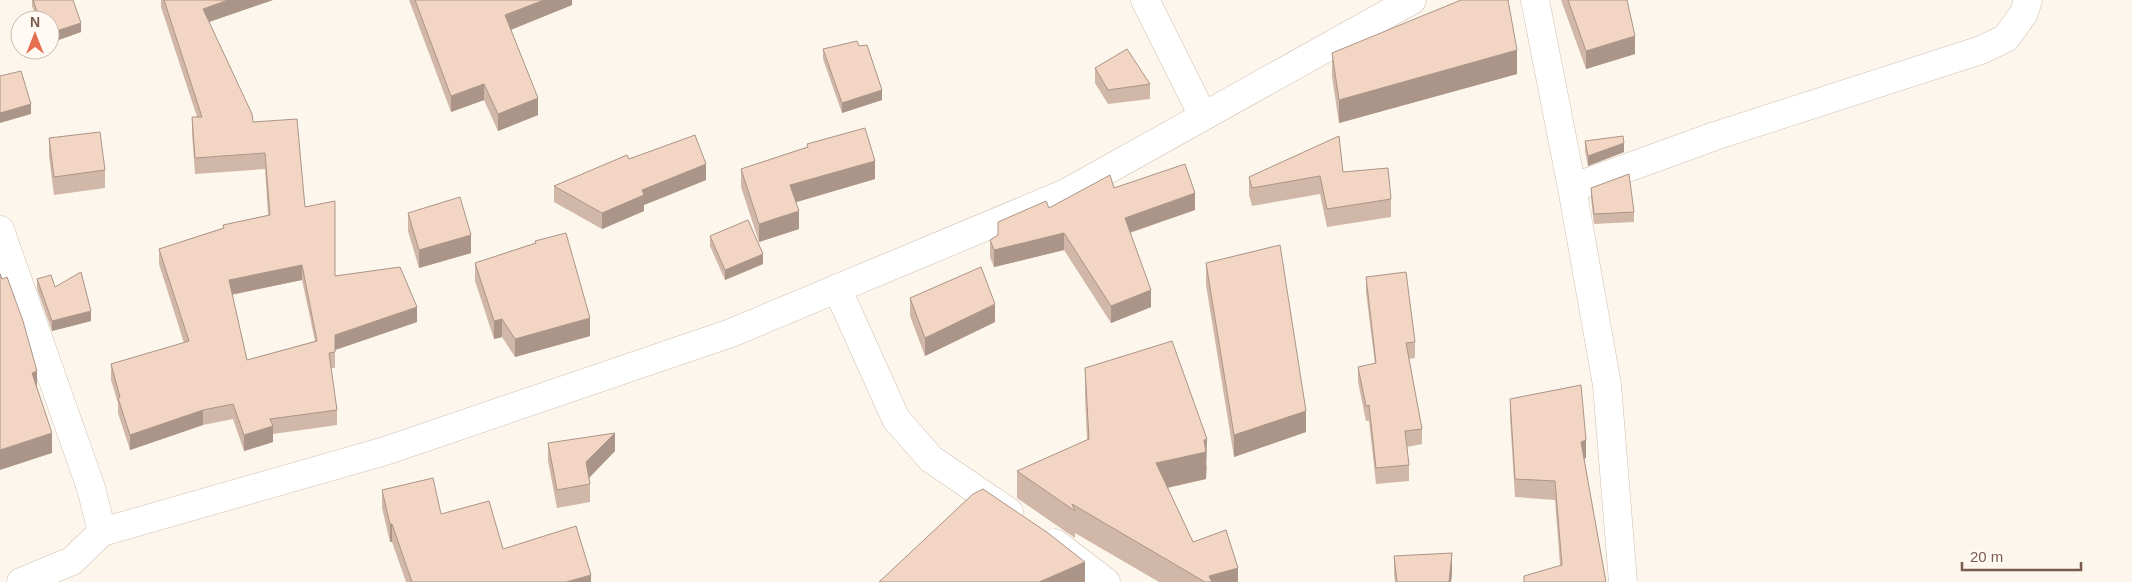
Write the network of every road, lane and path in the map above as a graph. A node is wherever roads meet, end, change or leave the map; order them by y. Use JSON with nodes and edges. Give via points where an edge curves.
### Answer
{"nodes":[{"id":1,"x":1145,"y":0,"type":"edge"},
{"id":2,"x":1412,"y":0,"type":"edge"},
{"id":3,"x":1535,"y":0,"type":"edge"},
{"id":4,"x":2028,"y":0,"type":"edge"},
{"id":5,"x":1203,"y":116,"type":"junction"},
{"id":6,"x":1572,"y":188,"type":"junction"},
{"id":7,"x":0,"y":230,"type":"edge"},
{"id":8,"x":837,"y":288,"type":"junction"},
{"id":9,"x":102,"y":532,"type":"junction"},
{"id":10,"x":21,"y":582,"type":"edge"},
{"id":11,"x":1106,"y":582,"type":"edge"},
{"id":12,"x":1623,"y":582,"type":"edge"}],
"edges":[{"from":1,"to":5,"type":"street"},
{"from":2,"to":5,"type":"street"},
{"from":3,"to":6,"type":"street"},
{"from":4,"to":6,"type":"street","via":[[2024,13],[2006,38],[1981,50],[1715,136]]},
{"from":5,"to":8,"type":"street","via":[[1066,193]]},
{"from":6,"to":12,"type":"street","via":[[1607,385]]},
{"from":7,"to":9,"type":"street","via":[[91,488]]},
{"from":8,"to":9,"type":"street","via":[[731,333],[385,451]]},
{"from":8,"to":11,"type":"street","via":[[896,419],[931,460],[1057,544]]},
{"from":9,"to":10,"type":"street","via":[[72,561]]}]}
